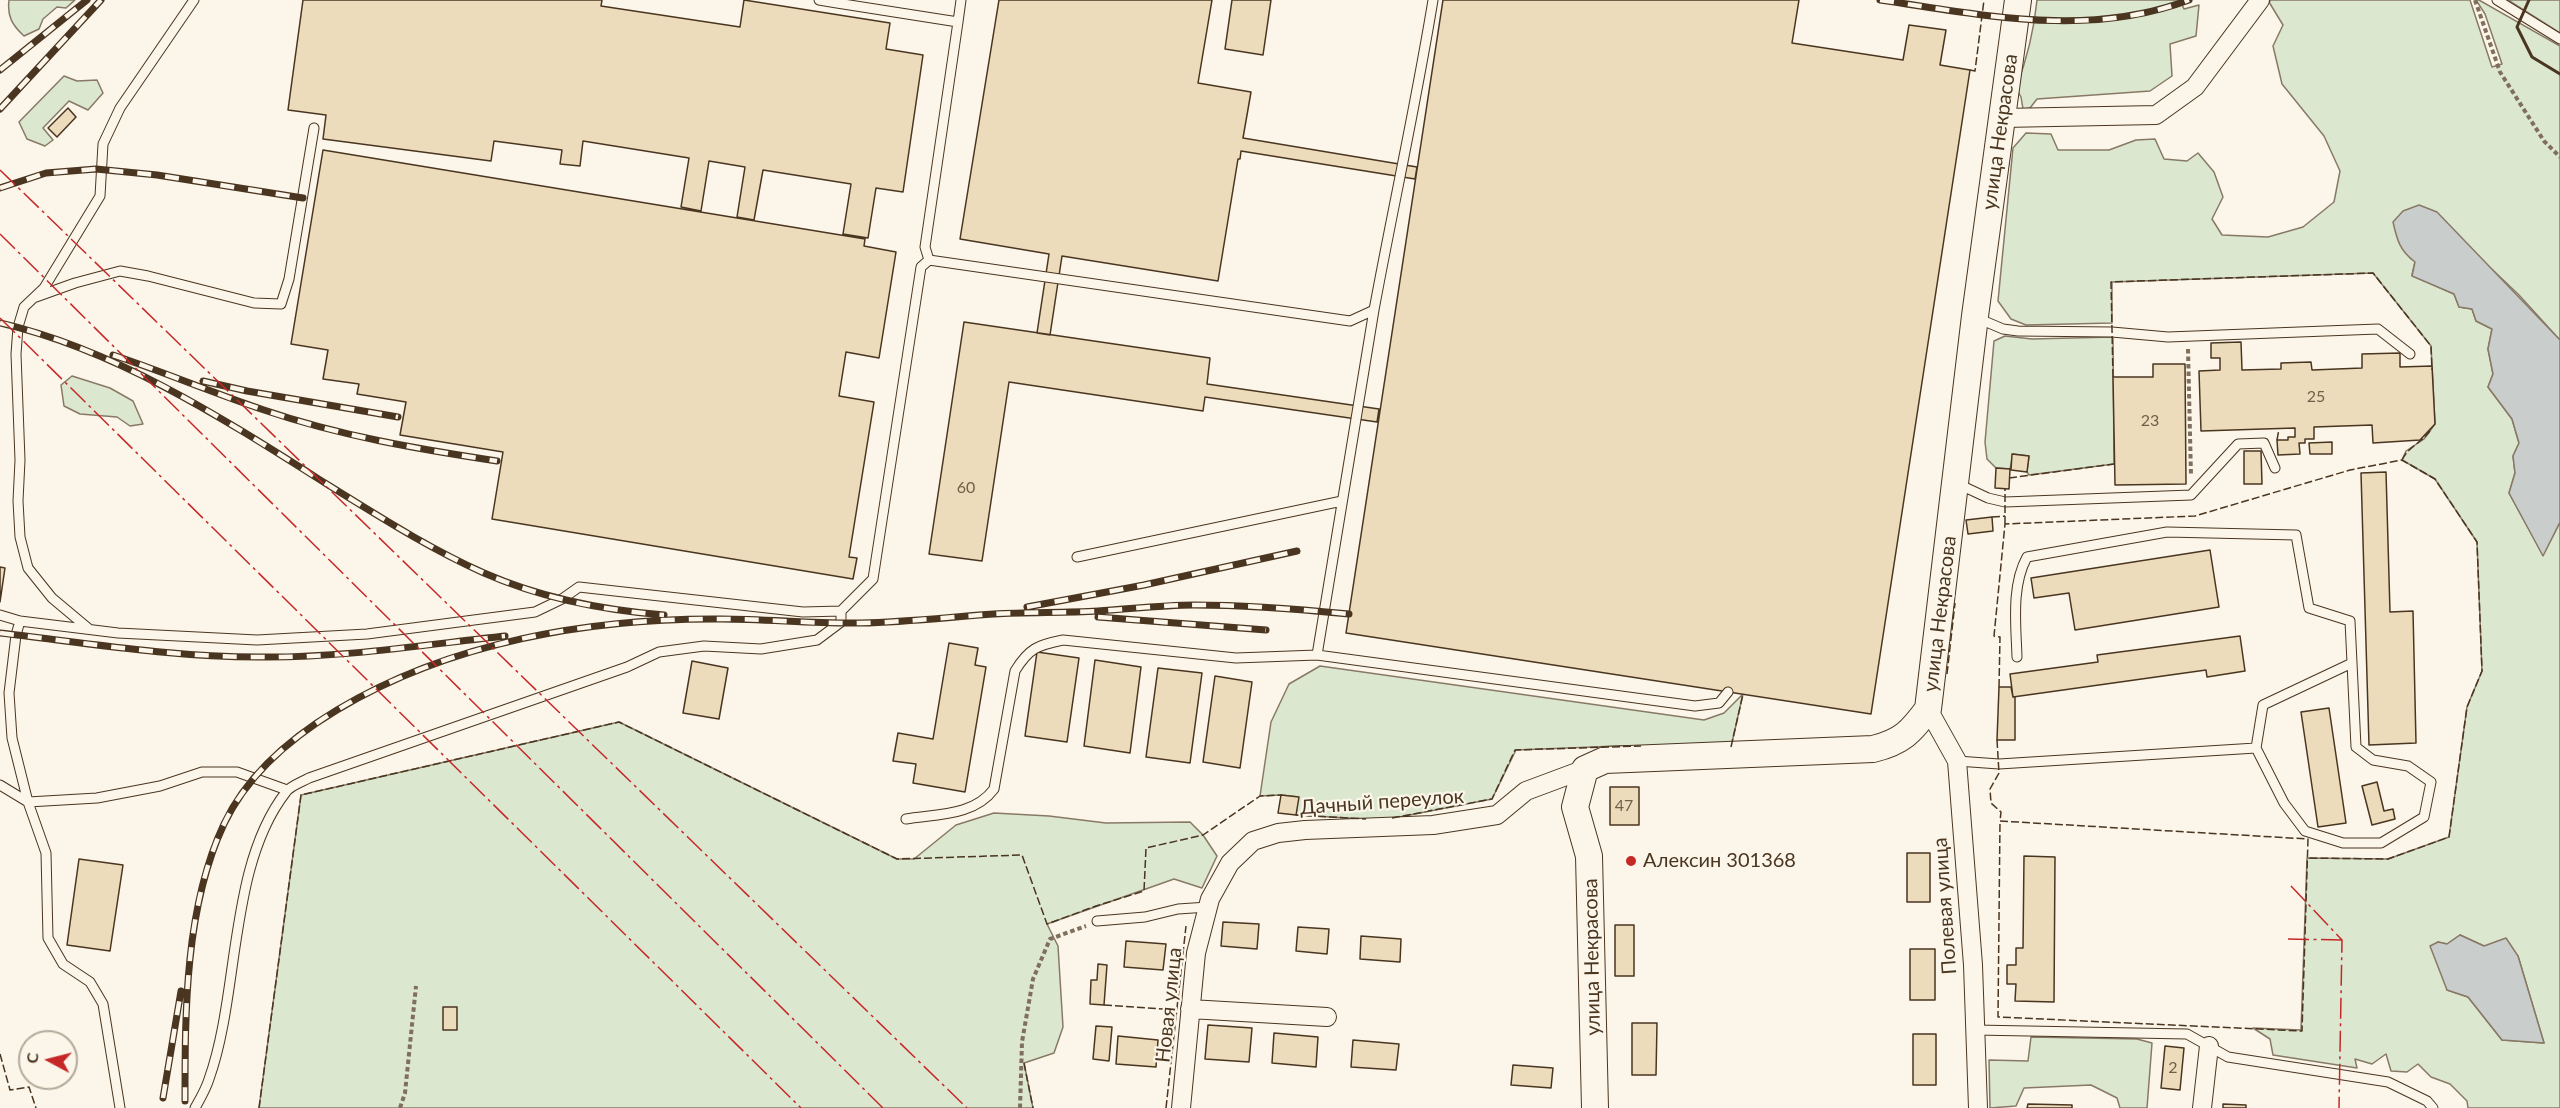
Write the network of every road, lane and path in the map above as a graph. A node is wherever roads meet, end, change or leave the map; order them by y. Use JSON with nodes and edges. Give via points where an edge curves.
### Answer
{"nodes":[{"id":1,"x":194,"y":0,"type":"edge"},
{"id":2,"x":819,"y":0,"type":"edge"},
{"id":3,"x":961,"y":0,"type":"edge"},
{"id":4,"x":1433,"y":0,"type":"edge"},
{"id":5,"x":2018,"y":0,"type":"edge"},
{"id":6,"x":2260,"y":0,"type":"edge"},
{"id":7,"x":2475,"y":0,"type":"edge"},
{"id":8,"x":2497,"y":0,"type":"edge"},
{"id":9,"x":837,"y":1,"type":"edge"},
{"id":10,"x":958,"y":22,"type":"junction"},
{"id":11,"x":2560,"y":39,"type":"edge"},
{"id":12,"x":2003,"y":118,"type":"junction"},
{"id":13,"x":314,"y":128,"type":"dead end"},
{"id":14,"x":2560,"y":157,"type":"edge"},
{"id":15,"x":928,"y":260,"type":"junction"},
{"id":16,"x":33,"y":298,"type":"junction"},
{"id":17,"x":1374,"y":310,"type":"junction"},
{"id":18,"x":1975,"y":316,"type":"junction"},
{"id":19,"x":2188,"y":336,"type":"junction"},
{"id":20,"x":2410,"y":354,"type":"dead end"},
{"id":21,"x":2275,"y":468,"type":"dead end"},
{"id":22,"x":1956,"y":483,"type":"junction"},
{"id":23,"x":2191,"y":495,"type":"junction"},
{"id":24,"x":1342,"y":501,"type":"junction"},
{"id":25,"x":1077,"y":557,"type":"dead end"},
{"id":26,"x":841,"y":611,"type":"junction"},
{"id":27,"x":0,"y":615,"type":"edge"},
{"id":28,"x":20,"y":621,"type":"junction"},
{"id":29,"x":89,"y":630,"type":"junction"},
{"id":30,"x":1317,"y":655,"type":"junction"},
{"id":31,"x":2018,"y":657,"type":"dead end"},
{"id":32,"x":2352,"y":663,"type":"junction"},
{"id":33,"x":1728,"y":692,"type":"dead end"},
{"id":34,"x":1928,"y":709,"type":"junction"},
{"id":35,"x":2256,"y":748,"type":"junction"},
{"id":36,"x":1957,"y":761,"type":"junction"},
{"id":37,"x":1585,"y":769,"type":"junction"},
{"id":38,"x":0,"y":786,"type":"edge"},
{"id":39,"x":287,"y":790,"type":"junction"},
{"id":40,"x":28,"y":802,"type":"junction"},
{"id":41,"x":906,"y":819,"type":"dead end"},
{"id":42,"x":1208,"y":908,"type":"junction"},
{"id":43,"x":1097,"y":921,"type":"joint"},
{"id":44,"x":416,"y":986,"type":"dead end"},
{"id":45,"x":1190,"y":1008,"type":"junction"},
{"id":46,"x":1327,"y":1017,"type":"dead end"},
{"id":47,"x":1975,"y":1030,"type":"junction"},
{"id":48,"x":2209,"y":1046,"type":"junction"},
{"id":49,"x":120,"y":1108,"type":"edge"},
{"id":50,"x":195,"y":1108,"type":"edge"},
{"id":51,"x":400,"y":1108,"type":"edge"},
{"id":52,"x":1020,"y":1108,"type":"edge"},
{"id":53,"x":1181,"y":1108,"type":"edge"},
{"id":54,"x":1595,"y":1108,"type":"edge"},
{"id":55,"x":1978,"y":1108,"type":"edge"},
{"id":56,"x":2202,"y":1108,"type":"edge"},
{"id":57,"x":2433,"y":1108,"type":"edge"}],
"edges":[{"from":1,"to":16,"type":"lane","via":[[120,108],[104,144],[100,196],[44,288]]},
{"from":2,"to":9,"type":"lane"},
{"from":3,"to":10,"type":"lane"},
{"from":4,"to":17,"type":"lane"},
{"from":5,"to":12,"type":"main road","name":"улица Некрасова"},
{"from":6,"to":12,"type":"street","via":[[2194,87],[2156,115]]},
{"from":7,"to":14,"type":"path","via":[[2500,72],[2544,141]]},
{"from":8,"to":11,"type":"lane"},
{"from":9,"to":10,"type":"lane"},
{"from":10,"to":15,"type":"lane","via":[[926,247]]},
{"from":12,"to":18,"type":"main road","name":"улица Некрасова"},
{"from":13,"to":16,"type":"lane","via":[[289,279],[281,304],[254,303],[120,271]]},
{"from":15,"to":17,"type":"lane","via":[[1350,321]]},
{"from":15,"to":26,"type":"lane","via":[[921,267],[873,579]]},
{"from":16,"to":29,"type":"lane","via":[[24,307],[16,354],[20,537],[28,568],[52,598]]},
{"from":17,"to":24,"type":"lane"},
{"from":18,"to":19,"type":"lane","via":[[2003,329],[2018,331]]},
{"from":18,"to":22,"type":"main road","name":"улица Некрасова"},
{"from":19,"to":20,"type":"lane","via":[[2378,329]]},
{"from":19,"to":23,"type":"path"},
{"from":21,"to":23,"type":"lane","via":[[2264,443],[2238,444]]},
{"from":22,"to":23,"type":"lane","via":[[2005,502]]},
{"from":22,"to":34,"type":"main road","name":"улица Некрасова"},
{"from":24,"to":25,"type":"lane"},
{"from":24,"to":30,"type":"lane"},
{"from":26,"to":29,"type":"lane","via":[[803,612],[579,587],[535,612],[367,633],[257,640]]},
{"from":26,"to":39,"type":"lane","via":[[841,622],[817,640],[761,649],[704,646],[658,652],[627,667],[309,778]]},
{"from":27,"to":28,"type":"lane"},
{"from":28,"to":29,"type":"lane"},
{"from":28,"to":40,"type":"lane","via":[[10,704],[12,738]]},
{"from":30,"to":33,"type":"lane","via":[[1695,706],[1719,702]]},
{"from":30,"to":41,"type":"lane","via":[[1236,658],[1063,640],[1039,645],[1024,656],[1015,671],[994,789],[967,810]]},
{"from":31,"to":32,"type":"lane","via":[[2019,571],[2027,557],[2167,532],[2296,535],[2309,608],[2350,621]]},
{"from":32,"to":35,"type":"lane","via":[[2263,705]]},
{"from":32,"to":35,"type":"lane","via":[[2356,747],[2373,760],[2408,766],[2431,782],[2424,817],[2381,843],[2343,843],[2305,831],[2284,802]]},
{"from":34,"to":36,"type":"street","name":"Полевая улица"},
{"from":34,"to":37,"type":"main road","name":"улица Некрасова","via":[[1913,731],[1894,744],[1874,749],[1605,760]]},
{"from":35,"to":36,"type":"lane","via":[[1999,764]]},
{"from":36,"to":47,"type":"street","name":"Полевая улица"},
{"from":37,"to":42,"type":"street","name":"Дачный переулок","via":[[1526,791],[1497,815],[1433,825],[1305,830],[1252,841],[1230,863]]},
{"from":37,"to":54,"type":"main road","name":"улица Некрасова","via":[[1575,807],[1589,856]]},
{"from":38,"to":40,"type":"lane"},
{"from":39,"to":40,"type":"lane","via":[[237,772],[202,772],[160,786],[97,798]]},
{"from":39,"to":50,"type":"lane","via":[[264,829],[248,881],[209,1080]]},
{"from":40,"to":49,"type":"lane","via":[[46,852],[48,938],[63,964],[90,982],[103,1004]]},
{"from":42,"to":43,"type":"lane"},
{"from":42,"to":45,"type":"street","name":"Новая улица","via":[[1196,953]]},
{"from":43,"to":52,"type":"path","via":[[1050,939],[1037,969],[1022,1042]]},
{"from":44,"to":51,"type":"path","via":[[405,1093]]},
{"from":45,"to":46,"type":"street"},
{"from":45,"to":53,"type":"street","name":"Новая улица"},
{"from":47,"to":48,"type":"lane","via":[[2187,1034]]},
{"from":47,"to":55,"type":"street","name":"Полевая улица"},
{"from":48,"to":56,"type":"street"},
{"from":48,"to":57,"type":"lane","via":[[2228,1057],[2388,1082],[2427,1101]]}]}
